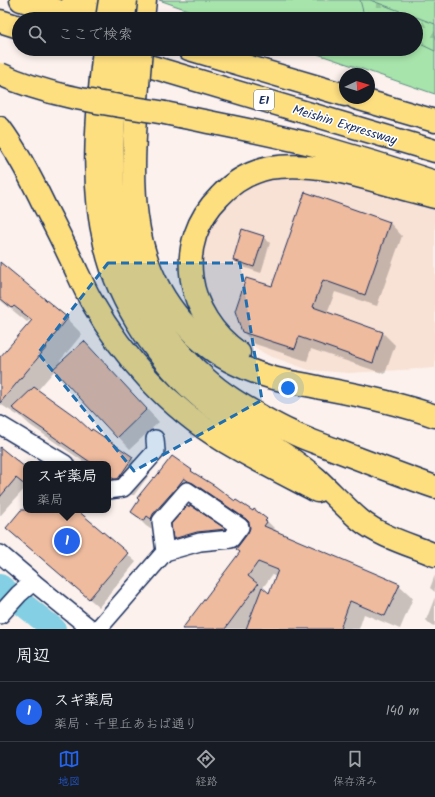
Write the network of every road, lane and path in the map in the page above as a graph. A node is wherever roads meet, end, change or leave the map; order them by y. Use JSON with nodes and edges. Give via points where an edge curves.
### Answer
{"nodes":[{"id":1,"x":21,"y":0,"type":"edge"},
{"id":2,"x":73,"y":0,"type":"edge"},
{"id":3,"x":110,"y":0,"type":"edge"},
{"id":4,"x":126,"y":0,"type":"edge"},
{"id":5,"x":144,"y":0,"type":"edge"},
{"id":6,"x":62,"y":12,"type":"edge"},
{"id":7,"x":109,"y":12,"type":"edge"},
{"id":8,"x":113,"y":12,"type":"edge"},
{"id":9,"x":125,"y":12,"type":"edge"},
{"id":10,"x":143,"y":12,"type":"edge"},
{"id":11,"x":0,"y":21,"type":"edge"},
{"id":12,"x":12,"y":25,"type":"edge"},
{"id":13,"x":107,"y":56,"type":"edge"},
{"id":14,"x":116,"y":56,"type":"edge"},
{"id":15,"x":120,"y":56,"type":"edge"},
{"id":16,"x":136,"y":56,"type":"edge"},
{"id":17,"x":213,"y":56,"type":"edge"},
{"id":18,"x":250,"y":56,"type":"edge"},
{"id":19,"x":0,"y":74,"type":"edge"},
{"id":20,"x":118,"y":82,"type":"junction"},
{"id":21,"x":339,"y":89,"type":"edge"},
{"id":22,"x":339,"y":93,"type":"edge"},
{"id":23,"x":375,"y":102,"type":"edge"},
{"id":24,"x":375,"y":104,"type":"edge"},
{"id":25,"x":399,"y":111,"type":"junction"},
{"id":26,"x":435,"y":121,"type":"edge"},
{"id":27,"x":0,"y":128,"type":"edge"},
{"id":28,"x":435,"y":151,"type":"edge"},
{"id":29,"x":435,"y":182,"type":"edge"},
{"id":30,"x":435,"y":197,"type":"edge"},
{"id":31,"x":341,"y":392,"type":"junction"},
{"id":32,"x":435,"y":416,"type":"edge"},
{"id":33,"x":0,"y":425,"type":"edge"},
{"id":34,"x":155,"y":439,"type":"dead end"},
{"id":35,"x":60,"y":461,"type":"edge"},
{"id":36,"x":435,"y":487,"type":"edge"},
{"id":37,"x":111,"y":490,"type":"edge"},
{"id":38,"x":344,"y":505,"type":"junction"},
{"id":39,"x":165,"y":552,"type":"junction"},
{"id":40,"x":0,"y":554,"type":"edge"},
{"id":41,"x":435,"y":555,"type":"edge"},
{"id":42,"x":33,"y":582,"type":"junction"},
{"id":43,"x":0,"y":615,"type":"edge"},
{"id":44,"x":91,"y":629,"type":"edge"},
{"id":45,"x":98,"y":629,"type":"edge"}],
"edges":[{"from":1,"to":6,"type":"highway"},
{"from":2,"to":8,"type":"highway"},
{"from":3,"to":7,"type":"highway","bridge":true},
{"from":4,"to":9,"type":"highway","bridge":true},
{"from":5,"to":10,"type":"highway"},
{"from":11,"to":12,"type":"highway"},
{"from":13,"to":20,"type":"highway","bridge":true},
{"from":14,"to":28,"type":"highway","name":"Meishin Expressway","number":"E1"},
{"from":15,"to":20,"type":"highway","bridge":true},
{"from":16,"to":20,"type":"highway","bridge":true},
{"from":17,"to":22,"type":"highway","number":"E1"},
{"from":18,"to":21,"type":"highway"},
{"from":19,"to":29,"type":"highway","bridge":true,"via":[[18,83],[65,96],[165,113],[317,146]]},
{"from":20,"to":31,"type":"highway","via":[[134,151],[136,214],[142,243],[146,259],[164,298],[191,332],[225,358],[271,378]]},
{"from":20,"to":36,"type":"highway","via":[[112,129],[112,175],[119,234],[146,302],[173,344],[199,373],[223,393],[290,432]]},
{"from":20,"to":38,"type":"highway","via":[[97,122],[97,183],[105,244],[125,300],[145,334],[190,388],[222,414],[303,467]]},
{"from":23,"to":25,"type":"highway"},
{"from":24,"to":25,"type":"highway"},
{"from":25,"to":26,"type":"highway"},
{"from":27,"to":38,"type":"highway","via":[[33,182],[92,302],[132,361],[177,406],[223,441]]},
{"from":30,"to":31,"type":"highway","via":[[333,170],[284,166],[251,174],[236,182],[213,202],[197,230],[191,255],[191,279],[203,314],[216,333],[232,348],[252,361]]},
{"from":31,"to":32,"type":"highway"},
{"from":33,"to":35,"type":"street"},
{"from":34,"to":37,"type":"street","via":[[156,451],[123,488]]},
{"from":38,"to":41,"type":"highway","via":[[375,530]]},
{"from":39,"to":39,"type":"street","via":[[200,542],[231,539],[240,528],[187,491],[161,521]]},
{"from":39,"to":45,"type":"street"},
{"from":40,"to":42,"type":"street"},
{"from":42,"to":43,"type":"street"},
{"from":42,"to":44,"type":"street"}]}
